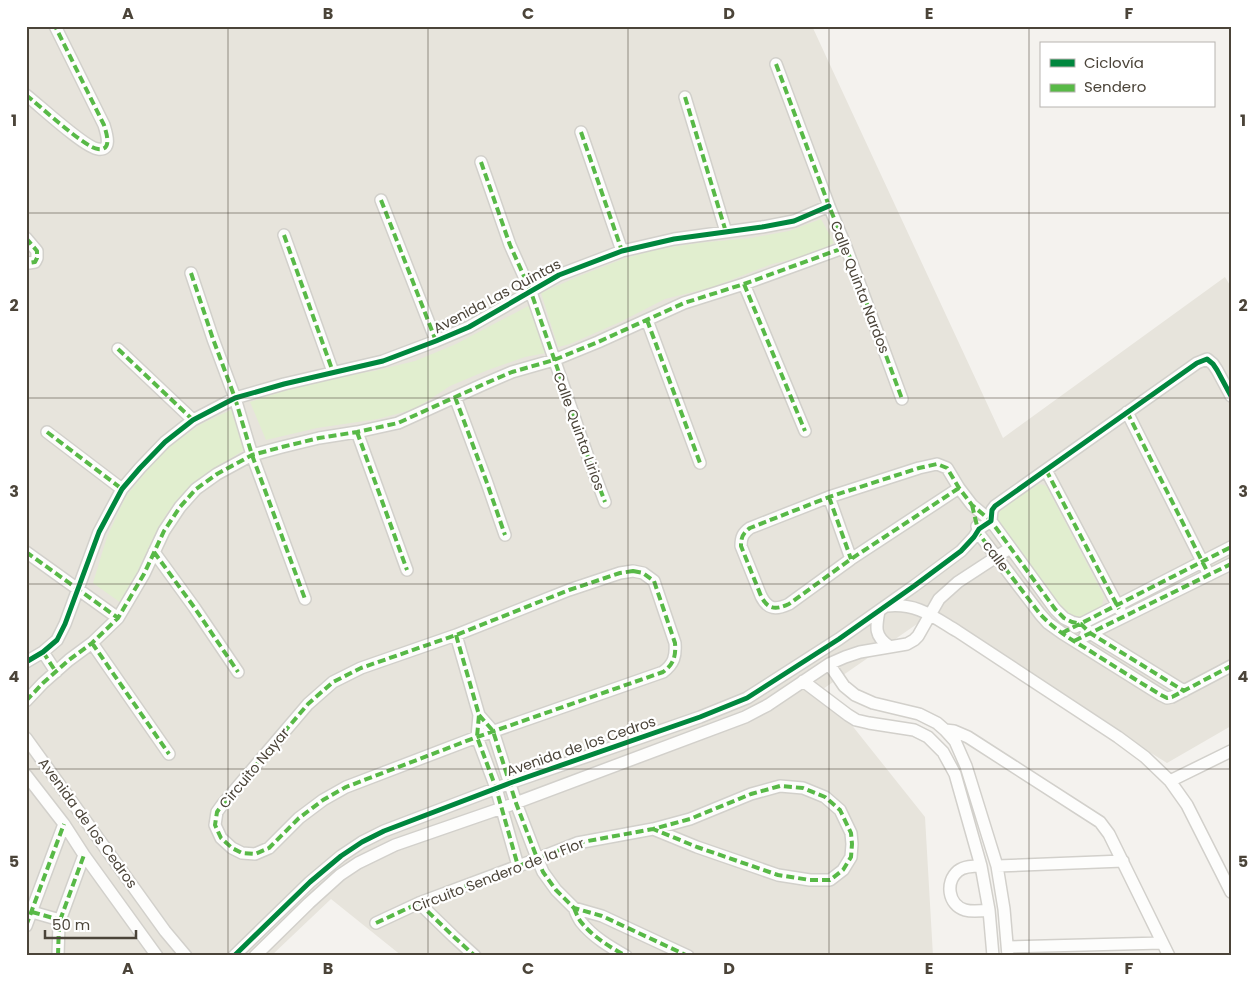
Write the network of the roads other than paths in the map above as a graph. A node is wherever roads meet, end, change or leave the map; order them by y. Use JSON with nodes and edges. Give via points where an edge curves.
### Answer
{"nodes":[{"id":1,"x":55,"y":26,"type":"edge"},
{"id":2,"x":776,"y":64,"type":"dead end"},
{"id":3,"x":26,"y":95,"type":"edge"},
{"id":4,"x":685,"y":97,"type":"dead end"},
{"id":5,"x":581,"y":132,"type":"dead end"},
{"id":6,"x":481,"y":162,"type":"dead end"},
{"id":7,"x":381,"y":200,"type":"dead end"},
{"id":8,"x":829,"y":206,"type":"junction"},
{"id":9,"x":726,"y":232,"type":"junction"},
{"id":10,"x":284,"y":235,"type":"dead end"},
{"id":11,"x":26,"y":238,"type":"edge"},
{"id":12,"x":846,"y":247,"type":"junction"},
{"id":13,"x":622,"y":251,"type":"junction"},
{"id":14,"x":26,"y":262,"type":"edge"},
{"id":15,"x":190,"y":273,"type":"dead end"},
{"id":16,"x":744,"y":284,"type":"junction"},
{"id":17,"x":530,"y":292,"type":"junction"},
{"id":18,"x":647,"y":320,"type":"junction"},
{"id":19,"x":436,"y":341,"type":"junction"},
{"id":20,"x":118,"y":349,"type":"dead end"},
{"id":21,"x":554,"y":360,"type":"junction"},
{"id":22,"x":333,"y":372,"type":"junction"},
{"id":23,"x":1231,"y":396,"type":"edge"},
{"id":24,"x":455,"y":397,"type":"junction"},
{"id":25,"x":235,"y":398,"type":"junction"},
{"id":26,"x":902,"y":398,"type":"dead end"},
{"id":27,"x":1127,"y":412,"type":"junction"},
{"id":28,"x":193,"y":420,"type":"junction"},
{"id":29,"x":805,"y":431,"type":"dead end"},
{"id":30,"x":47,"y":432,"type":"dead end"},
{"id":31,"x":357,"y":432,"type":"junction"},
{"id":32,"x":252,"y":455,"type":"junction"},
{"id":33,"x":700,"y":463,"type":"dead end"},
{"id":34,"x":1046,"y":470,"type":"junction"},
{"id":35,"x":959,"y":488,"type":"junction"},
{"id":36,"x":122,"y":489,"type":"junction"},
{"id":37,"x":829,"y":497,"type":"junction"},
{"id":38,"x":605,"y":502,"type":"dead end"},
{"id":39,"x":972,"y":505,"type":"junction"},
{"id":40,"x":991,"y":521,"type":"junction"},
{"id":41,"x":978,"y":532,"type":"junction"},
{"id":42,"x":505,"y":535,"type":"dead end"},
{"id":43,"x":1231,"y":547,"type":"edge"},
{"id":44,"x":1010,"y":548,"type":"junction"},
{"id":45,"x":26,"y":552,"type":"edge"},
{"id":46,"x":154,"y":552,"type":"junction"},
{"id":47,"x":996,"y":556,"type":"junction"},
{"id":48,"x":851,"y":559,"type":"junction"},
{"id":49,"x":1202,"y":561,"type":"junction"},
{"id":50,"x":1231,"y":564,"type":"edge"},
{"id":51,"x":407,"y":570,"type":"dead end"},
{"id":52,"x":1209,"y":575,"type":"junction"},
{"id":53,"x":78,"y":589,"type":"junction"},
{"id":54,"x":305,"y":599,"type":"dead end"},
{"id":55,"x":1117,"y":605,"type":"junction"},
{"id":56,"x":882,"y":608,"type":"junction"},
{"id":57,"x":930,"y":615,"type":"junction"},
{"id":58,"x":1123,"y":617,"type":"junction"},
{"id":59,"x":118,"y":618,"type":"junction"},
{"id":60,"x":1081,"y":624,"type":"junction"},
{"id":61,"x":1062,"y":633,"type":"junction"},
{"id":62,"x":1090,"y":633,"type":"junction"},
{"id":63,"x":456,"y":635,"type":"junction"},
{"id":64,"x":1074,"y":641,"type":"junction"},
{"id":65,"x":92,"y":643,"type":"junction"},
{"id":66,"x":888,"y":646,"type":"junction"},
{"id":67,"x":43,"y":652,"type":"junction"},
{"id":68,"x":806,"y":660,"type":"junction"},
{"id":69,"x":26,"y":662,"type":"edge"},
{"id":70,"x":829,"y":664,"type":"junction"},
{"id":71,"x":1231,"y":666,"type":"edge"},
{"id":72,"x":56,"y":672,"type":"junction"},
{"id":73,"x":238,"y":672,"type":"dead end"},
{"id":74,"x":815,"y":674,"type":"junction"},
{"id":75,"x":803,"y":682,"type":"junction"},
{"id":76,"x":1184,"y":691,"type":"junction"},
{"id":77,"x":26,"y":701,"type":"edge"},
{"id":78,"x":872,"y":703,"type":"junction"},
{"id":79,"x":479,"y":715,"type":"junction"},
{"id":80,"x":869,"y":723,"type":"junction"},
{"id":81,"x":945,"y":730,"type":"junction"},
{"id":82,"x":493,"y":731,"type":"junction"},
{"id":83,"x":477,"y":737,"type":"junction"},
{"id":84,"x":26,"y":738,"type":"edge"},
{"id":85,"x":1231,"y":751,"type":"edge"},
{"id":86,"x":169,"y":754,"type":"dead end"},
{"id":87,"x":26,"y":775,"type":"edge"},
{"id":88,"x":1170,"y":781,"type":"junction"},
{"id":89,"x":510,"y":783,"type":"junction"},
{"id":90,"x":496,"y":788,"type":"junction"},
{"id":91,"x":516,"y":802,"type":"junction"},
{"id":92,"x":502,"y":808,"type":"junction"},
{"id":93,"x":64,"y":824,"type":"junction"},
{"id":94,"x":653,"y":829,"type":"junction"},
{"id":95,"x":84,"y":855,"type":"junction"},
{"id":96,"x":537,"y":858,"type":"junction"},
{"id":97,"x":1123,"y":861,"type":"junction"},
{"id":98,"x":518,"y":866,"type":"junction"},
{"id":99,"x":981,"y":866,"type":"junction"},
{"id":100,"x":997,"y":866,"type":"junction"},
{"id":101,"x":1231,"y":892,"type":"edge"},
{"id":102,"x":419,"y":903,"type":"junction"},
{"id":103,"x":574,"y":908,"type":"junction"},
{"id":104,"x":988,"y":910,"type":"junction"},
{"id":105,"x":32,"y":912,"type":"junction"},
{"id":106,"x":60,"y":920,"type":"junction"},
{"id":107,"x":376,"y":924,"type":"dead end"},
{"id":108,"x":26,"y":926,"type":"edge"},
{"id":109,"x":1162,"y":942,"type":"junction"},
{"id":110,"x":1008,"y":951,"type":"edge"},
{"id":111,"x":58,"y":956,"type":"edge"},
{"id":112,"x":157,"y":956,"type":"edge"},
{"id":113,"x":186,"y":956,"type":"edge"},
{"id":114,"x":234,"y":956,"type":"edge"},
{"id":115,"x":255,"y":956,"type":"edge"},
{"id":116,"x":475,"y":956,"type":"edge"},
{"id":117,"x":626,"y":956,"type":"edge"},
{"id":118,"x":688,"y":956,"type":"edge"},
{"id":119,"x":994,"y":956,"type":"edge"},
{"id":120,"x":1169,"y":956,"type":"edge"}],
"edges":[{"from":1,"to":3,"type":"street","via":[[104,125],[107,144],[98,149],[82,141]]},
{"from":2,"to":8,"type":"street","name":"Calle Quinta Nardos"},
{"from":4,"to":9,"type":"street"},
{"from":5,"to":13,"type":"street"},
{"from":6,"to":17,"type":"street","name":"Calle Quinta Lirios"},
{"from":7,"to":19,"type":"street"},
{"from":8,"to":9,"type":"street","name":"Avenida Las Quintas","via":[[794,221]]},
{"from":8,"to":12,"type":"street","name":"Calle Quinta Nardos"},
{"from":9,"to":13,"type":"street","name":"Avenida Las Quintas"},
{"from":10,"to":22,"type":"street"},
{"from":11,"to":14,"type":"street","via":[[37,251],[38,258],[35,262]]},
{"from":12,"to":16,"type":"street"},
{"from":12,"to":26,"type":"street","name":"Calle Quinta Nardos"},
{"from":13,"to":17,"type":"street","name":"Avenida Las Quintas","via":[[559,275]]},
{"from":15,"to":25,"type":"street"},
{"from":16,"to":18,"type":"street","via":[[684,303]]},
{"from":16,"to":29,"type":"street"},
{"from":17,"to":19,"type":"street","name":"Avenida Las Quintas","via":[[469,327]]},
{"from":17,"to":21,"type":"street","name":"Calle Quinta Lirios"},
{"from":18,"to":21,"type":"street"},
{"from":18,"to":33,"type":"street"},
{"from":19,"to":22,"type":"street","name":"Avenida Las Quintas","via":[[383,361]]},
{"from":20,"to":28,"type":"street"},
{"from":21,"to":24,"type":"street","via":[[512,372]]},
{"from":21,"to":38,"type":"street","name":"Calle Quinta Lirios"},
{"from":22,"to":25,"type":"street","name":"Avenida Las Quintas"},
{"from":23,"to":27,"type":"street","via":[[1217,370],[1207,360],[1197,363]]},
{"from":24,"to":31,"type":"street","via":[[398,423]]},
{"from":24,"to":42,"type":"street"},
{"from":25,"to":28,"type":"street","name":"Avenida Las Quintas"},
{"from":25,"to":32,"type":"street"},
{"from":27,"to":34,"type":"street"},
{"from":27,"to":49,"type":"street"},
{"from":28,"to":36,"type":"street","name":"Avenida Las Quintas","via":[[165,442]]},
{"from":30,"to":36,"type":"street"},
{"from":31,"to":32,"type":"street"},
{"from":31,"to":51,"type":"street"},
{"from":32,"to":46,"type":"street","via":[[196,489],[180,507]]},
{"from":32,"to":54,"type":"street"},
{"from":34,"to":40,"type":"street","via":[[995,506]]},
{"from":34,"to":55,"type":"street"},
{"from":35,"to":37,"type":"street","via":[[947,468],[937,464]]},
{"from":35,"to":39,"type":"street"},
{"from":35,"to":48,"type":"street"},
{"from":36,"to":53,"type":"street","name":"Avenida Las Quintas","via":[[99,532]]},
{"from":37,"to":48,"type":"street"},
{"from":37,"to":48,"type":"street","via":[[750,528],[741,538],[741,546],[764,603],[778,609]]},
{"from":39,"to":40,"type":"street","name":"calle"},
{"from":39,"to":41,"type":"street","name":"calle"},
{"from":40,"to":41,"type":"street","name":"Avenida de los Cedros"},
{"from":40,"to":44,"type":"street","name":"calle"},
{"from":41,"to":47,"type":"street","name":"calle"},
{"from":41,"to":56,"type":"street","name":"Avenida de los Cedros","via":[[960,551]]},
{"from":43,"to":49,"type":"street"},
{"from":44,"to":47,"type":"street","name":"Avenida de los Cedros"},
{"from":44,"to":60,"type":"street","name":"calle","via":[[1055,609],[1064,618]]},
{"from":45,"to":53,"type":"street"},
{"from":46,"to":59,"type":"street"},
{"from":46,"to":73,"type":"street"},
{"from":47,"to":57,"type":"street","name":"Avenida de los Cedros","via":[[958,582],[939,599]]},
{"from":47,"to":61,"type":"street","name":"calle","via":[[1040,614]]},
{"from":49,"to":52,"type":"street"},
{"from":49,"to":55,"type":"street"},
{"from":50,"to":52,"type":"street"},
{"from":52,"to":58,"type":"street"},
{"from":53,"to":59,"type":"street"},
{"from":53,"to":67,"type":"street","name":"Avenida Las Quintas","via":[[57,640]]},
{"from":55,"to":58,"type":"street"},
{"from":55,"to":60,"type":"street"},
{"from":56,"to":57,"type":"street","via":[[908,606]]},
{"from":56,"to":66,"type":"street","via":[[876,628],[878,636]]},
{"from":56,"to":68,"type":"street","name":"Avenida de los Cedros"},
{"from":57,"to":66,"type":"street","name":"Avenida de los Cedros","via":[[914,640],[896,647]]},
{"from":57,"to":88,"type":"street","via":[[1118,737]]},
{"from":58,"to":62,"type":"street"},
{"from":59,"to":65,"type":"street"},
{"from":60,"to":61,"type":"street"},
{"from":60,"to":62,"type":"street","name":"calle"},
{"from":61,"to":64,"type":"street","name":"calle"},
{"from":62,"to":64,"type":"street"},
{"from":62,"to":76,"type":"street","name":"calle"},
{"from":63,"to":79,"type":"street"},
{"from":63,"to":82,"type":"street","name":"Circuito Nayar","via":[[620,573],[643,573],[654,581],[675,643],[676,653],[669,668]]},
{"from":63,"to":83,"type":"street","name":"Circuito Nayar","via":[[361,668],[333,682],[308,704],[230,794],[217,812],[216,825],[221,838],[232,848],[255,854],[269,848],[299,818],[346,787]]},
{"from":64,"to":76,"type":"street","name":"calle","via":[[1167,698]]},
{"from":65,"to":72,"type":"street"},
{"from":65,"to":86,"type":"street"},
{"from":66,"to":70,"type":"street","name":"Avenida de los Cedros"},
{"from":67,"to":69,"type":"street","name":"Avenida Las Quintas"},
{"from":67,"to":72,"type":"street"},
{"from":68,"to":74,"type":"street"},
{"from":68,"to":89,"type":"street","name":"Avenida de los Cedros","via":[[726,708]]},
{"from":70,"to":74,"type":"street","name":"Avenida de los Cedros"},
{"from":70,"to":78,"type":"street","via":[[844,686]]},
{"from":71,"to":76,"type":"street"},
{"from":72,"to":77,"type":"street"},
{"from":74,"to":75,"type":"street","name":"Avenida de los Cedros"},
{"from":75,"to":80,"type":"street","via":[[848,716]]},
{"from":75,"to":91,"type":"street","name":"Avenida de los Cedros","via":[[745,717]]},
{"from":78,"to":80,"type":"street"},
{"from":78,"to":81,"type":"street","via":[[919,714]]},
{"from":79,"to":82,"type":"street"},
{"from":79,"to":83,"type":"street"},
{"from":80,"to":99,"type":"street","via":[[914,730],[943,752],[955,774]]},
{"from":81,"to":97,"type":"street","via":[[968,737],[1100,822]]},
{"from":81,"to":100,"type":"street","via":[[955,741],[966,766]]},
{"from":82,"to":83,"type":"street","name":"Circuito Nayar"},
{"from":82,"to":89,"type":"street"},
{"from":83,"to":90,"type":"street"},
{"from":84,"to":113,"type":"street","name":"Avenida de los Cedros"},
{"from":85,"to":88,"type":"street"},
{"from":87,"to":93,"type":"street","name":"Avenida de los Cedros"},
{"from":88,"to":101,"type":"street","via":[[1187,805]]},
{"from":89,"to":90,"type":"street","name":"Avenida de los Cedros"},
{"from":89,"to":91,"type":"street"},
{"from":90,"to":92,"type":"street"},
{"from":90,"to":114,"type":"street","name":"Avenida de los Cedros","via":[[362,842],[310,882]]},
{"from":91,"to":92,"type":"street","name":"Avenida de los Cedros"},
{"from":91,"to":96,"type":"street"},
{"from":92,"to":98,"type":"street"},
{"from":92,"to":115,"type":"street","name":"Avenida de los Cedros","via":[[395,844],[358,863],[308,903]]},
{"from":93,"to":95,"type":"street","name":"Avenida de los Cedros"},
{"from":93,"to":105,"type":"street"},
{"from":94,"to":94,"type":"street","name":"Circuito Sendero de la Flor","via":[[697,848],[778,875],[810,880],[830,880],[843,870],[851,857],[851,833],[840,810],[826,797],[803,788],[780,786]]},
{"from":94,"to":96,"type":"street","name":"Circuito Sendero de la Flor","via":[[577,843]]},
{"from":95,"to":106,"type":"street"},
{"from":95,"to":112,"type":"street","name":"Avenida de los Cedros"},
{"from":96,"to":98,"type":"street","name":"Circuito Sendero de la Flor"},
{"from":96,"to":103,"type":"street","via":[[556,890]]},
{"from":97,"to":100,"type":"street"},
{"from":97,"to":109,"type":"street"},
{"from":98,"to":102,"type":"street","name":"Circuito Sendero de la Flor"},
{"from":99,"to":104,"type":"street"},
{"from":99,"to":104,"type":"street","via":[[959,870],[952,877],[950,895],[962,910]]},
{"from":100,"to":110,"type":"street"},
{"from":102,"to":107,"type":"street","name":"Circuito Sendero de la Flor"},
{"from":102,"to":116,"type":"street"},
{"from":103,"to":117,"type":"street","via":[[580,921],[592,933]]},
{"from":103,"to":118,"type":"street","via":[[602,916]]},
{"from":104,"to":119,"type":"street"},
{"from":105,"to":106,"type":"street"},
{"from":105,"to":108,"type":"street"},
{"from":106,"to":111,"type":"street"},
{"from":109,"to":110,"type":"street"},
{"from":109,"to":120,"type":"street"}]}
